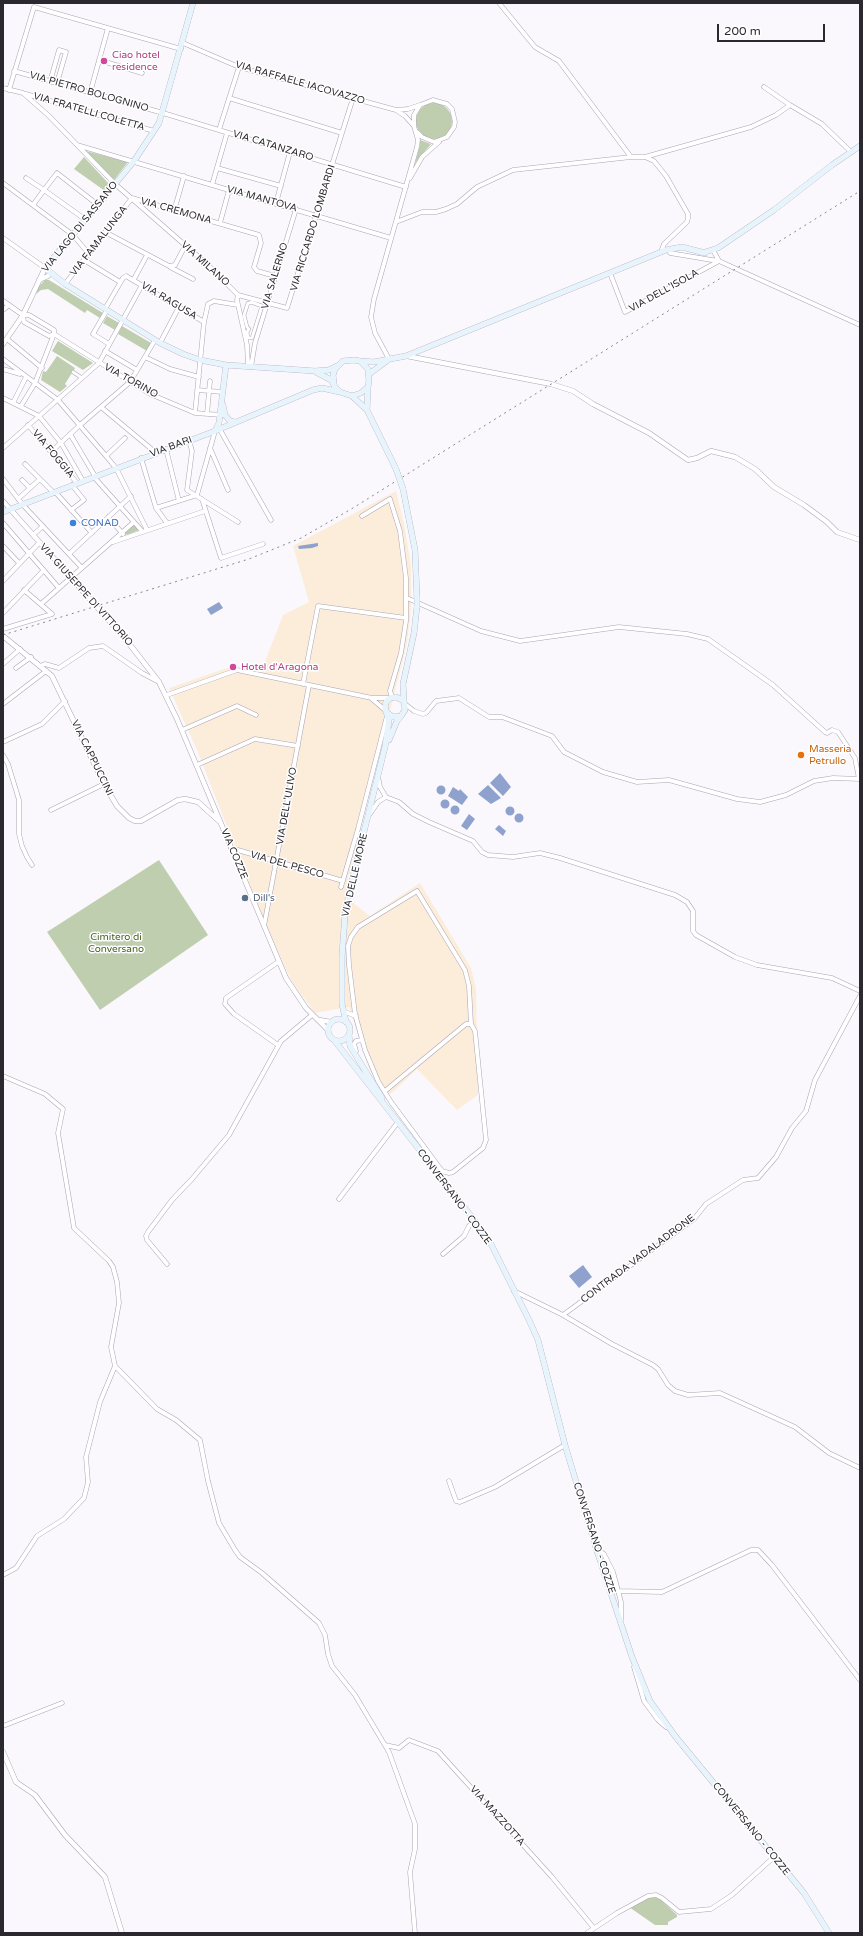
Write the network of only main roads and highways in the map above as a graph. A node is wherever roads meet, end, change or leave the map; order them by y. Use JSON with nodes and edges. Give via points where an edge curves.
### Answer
{"nodes":[{"id":1,"x":193,"y":3,"type":"edge"},
{"id":2,"x":860,"y":146,"type":"edge"},
{"id":3,"x":44,"y":268,"type":"junction"},
{"id":4,"x":65,"y":284,"type":"junction"},
{"id":5,"x":389,"y":359,"type":"junction"},
{"id":6,"x":360,"y":361,"type":"junction"},
{"id":7,"x":226,"y":365,"type":"junction"},
{"id":8,"x":338,"y":365,"type":"junction"},
{"id":9,"x":315,"y":371,"type":"junction"},
{"id":10,"x":369,"y":374,"type":"junction"},
{"id":11,"x":334,"y":384,"type":"junction"},
{"id":12,"x":368,"y":386,"type":"junction"},
{"id":13,"x":340,"y":392,"type":"junction"},
{"id":14,"x":352,"y":396,"type":"junction"},
{"id":15,"x":367,"y":410,"type":"junction"},
{"id":16,"x":236,"y":422,"type":"junction"},
{"id":17,"x":220,"y":423,"type":"junction"},
{"id":18,"x":3,"y":512,"type":"edge"},
{"id":19,"x":403,"y":684,"type":"junction"},
{"id":20,"x":393,"y":697,"type":"junction"},
{"id":21,"x":405,"y":703,"type":"junction"},
{"id":22,"x":386,"y":712,"type":"junction"},
{"id":23,"x":402,"y":715,"type":"junction"},
{"id":24,"x":385,"y":748,"type":"junction"},
{"id":25,"x":342,"y":1004,"type":"junction"},
{"id":26,"x":337,"y":1019,"type":"junction"},
{"id":27,"x":346,"y":1022,"type":"junction"},
{"id":28,"x":349,"y":1035,"type":"junction"},
{"id":29,"x":334,"y":1040,"type":"junction"},
{"id":30,"x":398,"y":1122,"type":"junction"},
{"id":31,"x":829,"y":1933,"type":"edge"}],
"edges":[{"from":1,"to":3,"type":"main road","name":"VIA LAGO DI SASSANO","via":[[163,113],[154,131],[116,184]]},
{"from":2,"to":5,"type":"main road","via":[[774,210],[713,250],[705,253],[679,250],[666,252],[406,356]]},
{"from":3,"to":4,"type":"main road"},
{"from":3,"to":4,"type":"main road","via":[[48,276]]},
{"from":4,"to":7,"type":"main road","via":[[158,342],[200,360]]},
{"from":5,"to":6,"type":"main road"},
{"from":5,"to":10,"type":"main road"},
{"from":6,"to":8,"type":"main road","via":[[348,360]]},
{"from":6,"to":10,"type":"main road"},
{"from":7,"to":9,"type":"main road"},
{"from":7,"to":17,"type":"main road"},
{"from":8,"to":9,"type":"main road","via":[[330,370]]},
{"from":8,"to":11,"type":"main road","via":[[333,375]]},
{"from":9,"to":11,"type":"main road"},
{"from":10,"to":12,"type":"main road"},
{"from":11,"to":13,"type":"main road"},
{"from":12,"to":14,"type":"main road","via":[[361,394]]},
{"from":12,"to":15,"type":"main road"},
{"from":13,"to":14,"type":"main road"},
{"from":13,"to":16,"type":"main road","name":"VIA BARI","via":[[322,388]]},
{"from":14,"to":15,"type":"main road"},
{"from":15,"to":19,"type":"main road","bridge":true,"via":[[403,489],[415,550],[417,606]]},
{"from":16,"to":17,"type":"main road","name":"VIA BARI"},
{"from":16,"to":17,"type":"main road"},
{"from":17,"to":18,"type":"main road","name":"VIA BARI","via":[[189,440]]},
{"from":19,"to":20,"type":"main road"},
{"from":19,"to":21,"type":"main road"},
{"from":20,"to":21,"type":"main road"},
{"from":20,"to":22,"type":"main road","via":[[386,702]]},
{"from":21,"to":23,"type":"main road"},
{"from":22,"to":23,"type":"main road","via":[[393,717]]},
{"from":22,"to":24,"type":"main road","via":[[389,720]]},
{"from":23,"to":24,"type":"main road"},
{"from":24,"to":25,"type":"main road","name":"VIA DELLE MORE","via":[[345,915]]},
{"from":25,"to":26,"type":"main road"},
{"from":25,"to":27,"type":"main road"},
{"from":26,"to":27,"type":"main road"},
{"from":26,"to":29,"type":"main road","via":[[331,1022],[328,1030],[329,1036]]},
{"from":27,"to":28,"type":"main road","via":[[350,1028]]},
{"from":28,"to":29,"type":"main road","via":[[341,1042]]},
{"from":28,"to":30,"type":"main road","via":[[350,1046]]},
{"from":29,"to":30,"type":"main road"},
{"from":30,"to":31,"type":"main road","name":"CONVERSANO - COZZE","via":[[491,1244],[538,1340],[565,1445],[596,1548],[632,1657],[650,1701],[671,1731],[804,1893]]}]}
